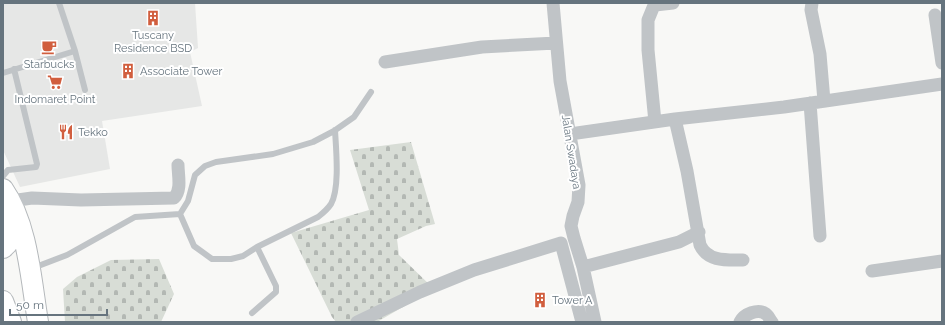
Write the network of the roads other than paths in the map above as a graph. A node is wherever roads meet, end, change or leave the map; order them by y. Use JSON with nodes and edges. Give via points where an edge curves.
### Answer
{"nodes":[{"id":1,"x":59,"y":3,"type":"edge"},
{"id":2,"x":553,"y":3,"type":"edge"},
{"id":3,"x":673,"y":3,"type":"edge"},
{"id":4,"x":812,"y":3,"type":"edge"},
{"id":5,"x":655,"y":4,"type":"edge"},
{"id":6,"x":935,"y":15,"type":"dead end"},
{"id":7,"x":556,"y":43,"type":"junction"},
{"id":8,"x":75,"y":51,"type":"junction"},
{"id":9,"x":385,"y":62,"type":"dead end"},
{"id":10,"x":942,"y":63,"type":"edge"},
{"id":11,"x":14,"y":69,"type":"junction"},
{"id":12,"x":3,"y":73,"type":"edge"},
{"id":13,"x":942,"y":84,"type":"edge"},
{"id":14,"x":85,"y":90,"type":"dead end"},
{"id":15,"x":371,"y":92,"type":"dead end"},
{"id":16,"x":824,"y":101,"type":"junction"},
{"id":17,"x":810,"y":103,"type":"junction"},
{"id":18,"x":675,"y":119,"type":"junction"},
{"id":19,"x":655,"y":122,"type":"junction"},
{"id":20,"x":335,"y":130,"type":"junction"},
{"id":21,"x":570,"y":134,"type":"junction"},
{"id":22,"x":178,"y":165,"type":"dead end"},
{"id":23,"x":3,"y":176,"type":"edge"},
{"id":24,"x":6,"y":198,"type":"edge"},
{"id":25,"x":180,"y":214,"type":"junction"},
{"id":26,"x":699,"y":232,"type":"junction"},
{"id":27,"x":820,"y":236,"type":"dead end"},
{"id":28,"x":257,"y":247,"type":"junction"},
{"id":29,"x":3,"y":248,"type":"edge"},
{"id":30,"x":743,"y":260,"type":"dead end"},
{"id":31,"x":942,"y":261,"type":"edge"},
{"id":32,"x":583,"y":267,"type":"junction"},
{"id":33,"x":29,"y":269,"type":"junction"},
{"id":34,"x":872,"y":271,"type":"dead end"},
{"id":35,"x":3,"y":301,"type":"edge"},
{"id":36,"x":252,"y":313,"type":"dead end"},
{"id":37,"x":11,"y":322,"type":"edge"},
{"id":38,"x":38,"y":322,"type":"edge"},
{"id":39,"x":357,"y":322,"type":"edge"},
{"id":40,"x":582,"y":322,"type":"edge"},
{"id":41,"x":595,"y":322,"type":"edge"},
{"id":42,"x":740,"y":322,"type":"edge"},
{"id":43,"x":772,"y":322,"type":"edge"}],
"edges":[{"from":1,"to":8,"type":"lane"},
{"from":2,"to":7,"type":"street","name":"Jalan Swadaya"},
{"from":3,"to":5,"type":"street"},
{"from":4,"to":16,"type":"street"},
{"from":5,"to":19,"type":"street","via":[[648,20],[648,50]]},
{"from":6,"to":10,"type":"street"},
{"from":7,"to":9,"type":"street","via":[[482,47]]},
{"from":7,"to":21,"type":"street","name":"Jalan Swadaya"},
{"from":8,"to":11,"type":"lane"},
{"from":8,"to":14,"type":"lane"},
{"from":11,"to":12,"type":"lane"},
{"from":11,"to":23,"type":"lane","via":[[37,164],[8,170]]},
{"from":13,"to":16,"type":"street"},
{"from":15,"to":20,"type":"lane","via":[[354,118]]},
{"from":16,"to":17,"type":"street"},
{"from":17,"to":18,"type":"street"},
{"from":17,"to":27,"type":"street"},
{"from":18,"to":19,"type":"street"},
{"from":18,"to":26,"type":"street"},
{"from":19,"to":21,"type":"street"},
{"from":20,"to":25,"type":"lane","via":[[313,142],[273,154],[216,162],[205,166],[195,175],[188,201]]},
{"from":20,"to":28,"type":"lane","via":[[336,172],[332,203],[318,218]]},
{"from":21,"to":32,"type":"street","name":"Jalan Swadaya","via":[[579,185],[578,202],[571,226]]},
{"from":22,"to":24,"type":"street","via":[[178,194],[174,198]]},
{"from":24,"to":29,"type":"main road","via":[[11,239]]},
{"from":24,"to":33,"type":"main road","via":[[23,232]]},
{"from":25,"to":28,"type":"lane","via":[[194,246],[212,259],[243,256]]},
{"from":25,"to":33,"type":"lane","via":[[135,217],[67,255]]},
{"from":26,"to":30,"type":"street","via":[[700,245],[709,255],[723,260]]},
{"from":26,"to":32,"type":"street","via":[[680,242]]},
{"from":28,"to":36,"type":"lane","via":[[276,286],[276,292]]},
{"from":31,"to":34,"type":"street"},
{"from":32,"to":41,"type":"street","name":"Jalan Swadaya"},
{"from":33,"to":38,"type":"main road"},
{"from":35,"to":37,"type":"main road"},
{"from":39,"to":40,"type":"street","via":[[474,270],[561,243]]},
{"from":42,"to":43,"type":"street","via":[[749,313],[761,312],[767,314]]}]}
